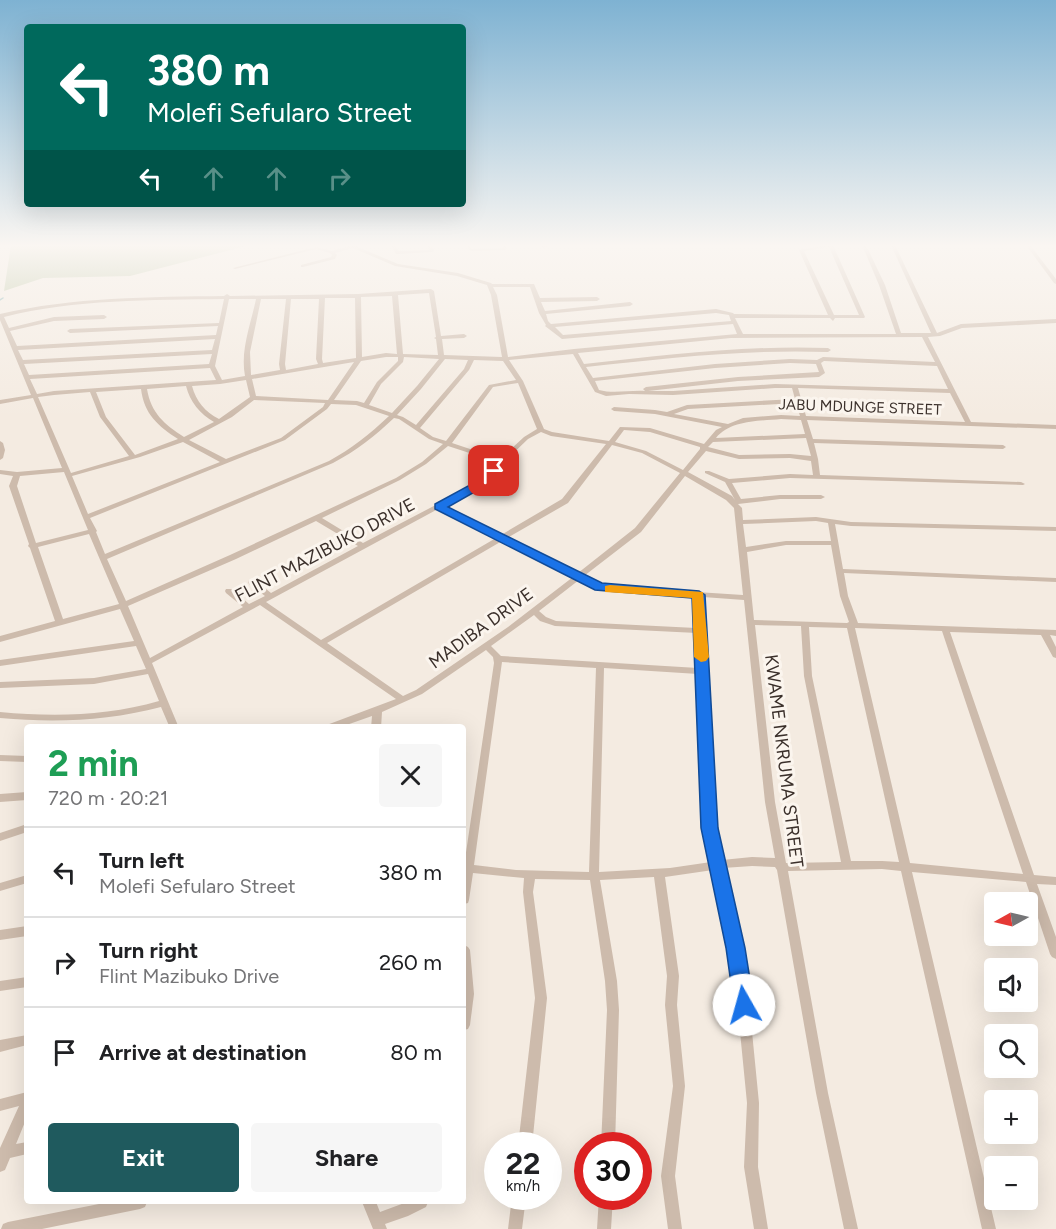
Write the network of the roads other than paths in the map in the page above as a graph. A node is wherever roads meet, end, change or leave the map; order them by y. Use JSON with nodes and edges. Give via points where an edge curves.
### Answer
{"nodes":[{"id":1,"x":89,"y":302,"type":"edge"},
{"id":2,"x":226,"y":302,"type":"edge"},
{"id":3,"x":258,"y":302,"type":"edge"},
{"id":4,"x":288,"y":302,"type":"edge"},
{"id":5,"x":322,"y":302,"type":"edge"},
{"id":6,"x":358,"y":302,"type":"edge"},
{"id":7,"x":396,"y":302,"type":"edge"},
{"id":8,"x":432,"y":302,"type":"edge"},
{"id":9,"x":493,"y":302,"type":"edge"},
{"id":10,"x":538,"y":302,"type":"edge"},
{"id":11,"x":825,"y":302,"type":"edge"},
{"id":12,"x":856,"y":302,"type":"edge"},
{"id":13,"x":888,"y":302,"type":"edge"},
{"id":14,"x":920,"y":302,"type":"edge"},
{"id":15,"x":630,"y":304,"type":"dead end"},
{"id":16,"x":542,"y":313,"type":"junction"},
{"id":17,"x":1,"y":316,"type":"edge"},
{"id":18,"x":104,"y":317,"type":"dead end"},
{"id":19,"x":76,"y":318,"type":"junction"},
{"id":20,"x":732,"y":319,"type":"junction"},
{"id":21,"x":833,"y":319,"type":"junction"},
{"id":22,"x":1056,"y":321,"type":"edge"},
{"id":23,"x":222,"y":324,"type":"junction"},
{"id":24,"x":548,"y":326,"type":"junction"},
{"id":25,"x":7,"y":330,"type":"junction"},
{"id":26,"x":70,"y":331,"type":"junction"},
{"id":27,"x":824,"y":335,"type":"junction"},
{"id":28,"x":899,"y":335,"type":"junction"},
{"id":29,"x":924,"y":335,"type":"junction"},
{"id":30,"x":935,"y":335,"type":"junction"},
{"id":31,"x":464,"y":336,"type":"dead end"},
{"id":32,"x":741,"y":336,"type":"junction"},
{"id":33,"x":219,"y":337,"type":"junction"},
{"id":34,"x":437,"y":338,"type":"junction"},
{"id":35,"x":0,"y":342,"type":"edge"},
{"id":36,"x":13,"y":344,"type":"junction"},
{"id":37,"x":66,"y":344,"type":"junction"},
{"id":38,"x":828,"y":350,"type":"junction"},
{"id":39,"x":574,"y":351,"type":"junction"},
{"id":40,"x":215,"y":352,"type":"junction"},
{"id":41,"x":402,"y":354,"type":"junction"},
{"id":42,"x":442,"y":356,"type":"junction"},
{"id":43,"x":471,"y":358,"type":"junction"},
{"id":44,"x":505,"y":358,"type":"junction"},
{"id":45,"x":359,"y":359,"type":"junction"},
{"id":46,"x":831,"y":359,"type":"junction"},
{"id":47,"x":22,"y":362,"type":"junction"},
{"id":48,"x":818,"y":362,"type":"junction"},
{"id":49,"x":939,"y":364,"type":"junction"},
{"id":50,"x":321,"y":365,"type":"junction"},
{"id":51,"x":212,"y":366,"type":"junction"},
{"id":52,"x":583,"y":366,"type":"junction"},
{"id":53,"x":283,"y":372,"type":"junction"},
{"id":54,"x":27,"y":377,"type":"junction"},
{"id":55,"x":250,"y":378,"type":"junction"},
{"id":56,"x":591,"y":380,"type":"junction"},
{"id":57,"x":520,"y":381,"type":"junction"},
{"id":58,"x":220,"y":382,"type":"junction"},
{"id":59,"x":189,"y":385,"type":"junction"},
{"id":60,"x":794,"y":386,"type":"junction"},
{"id":61,"x":144,"y":388,"type":"junction"},
{"id":62,"x":93,"y":391,"type":"junction"},
{"id":63,"x":952,"y":391,"type":"junction"},
{"id":64,"x":627,"y":392,"type":"junction"},
{"id":65,"x":36,"y":396,"type":"junction"},
{"id":66,"x":253,"y":398,"type":"junction"},
{"id":67,"x":333,"y":400,"type":"junction"},
{"id":68,"x":798,"y":401,"type":"junction"},
{"id":69,"x":0,"y":402,"type":"edge"},
{"id":70,"x":366,"y":405,"type":"junction"},
{"id":71,"x":614,"y":409,"type":"dead end"},
{"id":72,"x":668,"y":414,"type":"junction"},
{"id":73,"x":392,"y":415,"type":"junction"},
{"id":74,"x":802,"y":418,"type":"junction"},
{"id":75,"x":219,"y":422,"type":"junction"},
{"id":76,"x":969,"y":424,"type":"junction"},
{"id":77,"x":727,"y":426,"type":"junction"},
{"id":78,"x":1056,"y":427,"type":"edge"},
{"id":79,"x":417,"y":428,"type":"junction"},
{"id":80,"x":541,"y":430,"type":"junction"},
{"id":81,"x":184,"y":438,"type":"junction"},
{"id":82,"x":809,"y":439,"type":"junction"},
{"id":83,"x":0,"y":443,"type":"edge"},
{"id":84,"x":448,"y":443,"type":"junction"},
{"id":85,"x":611,"y":443,"type":"junction"},
{"id":86,"x":706,"y":444,"type":"junction"},
{"id":87,"x":1003,"y":447,"type":"dead end"},
{"id":88,"x":133,"y":457,"type":"junction"},
{"id":89,"x":0,"y":458,"type":"edge"},
{"id":90,"x":815,"y":459,"type":"junction"},
{"id":91,"x":226,"y":462,"type":"junction"},
{"id":92,"x":502,"y":462,"type":"junction"},
{"id":93,"x":683,"y":471,"type":"junction"},
{"id":94,"x":0,"y":472,"type":"edge"},
{"id":95,"x":68,"y":472,"type":"junction"},
{"id":96,"x":707,"y":472,"type":"dead end"},
{"id":97,"x":17,"y":474,"type":"junction"},
{"id":98,"x":818,"y":477,"type":"junction"},
{"id":99,"x":728,"y":481,"type":"junction"},
{"id":100,"x":1021,"y":484,"type":"dead end"},
{"id":101,"x":821,"y":497,"type":"dead end"},
{"id":102,"x":736,"y":502,"type":"junction"},
{"id":103,"x":439,"y":507,"type":"junction"},
{"id":104,"x":87,"y":517,"type":"junction"},
{"id":105,"x":317,"y":518,"type":"junction"},
{"id":106,"x":831,"y":521,"type":"junction"},
{"id":107,"x":741,"y":522,"type":"junction"},
{"id":108,"x":1056,"y":529,"type":"edge"},
{"id":109,"x":93,"y":531,"type":"junction"},
{"id":110,"x":501,"y":537,"type":"junction"},
{"id":111,"x":834,"y":543,"type":"junction"},
{"id":112,"x":33,"y":546,"type":"junction"},
{"id":113,"x":364,"y":547,"type":"junction"},
{"id":114,"x":743,"y":550,"type":"junction"},
{"id":115,"x":103,"y":558,"type":"junction"},
{"id":116,"x":841,"y":571,"type":"junction"},
{"id":117,"x":579,"y":577,"type":"junction"},
{"id":118,"x":1056,"y":580,"type":"edge"},
{"id":119,"x":252,"y":582,"type":"dead end"},
{"id":120,"x":229,"y":591,"type":"dead end"},
{"id":121,"x":699,"y":595,"type":"junction"},
{"id":122,"x":271,"y":597,"type":"junction"},
{"id":123,"x":747,"y":598,"type":"junction"},
{"id":124,"x":261,"y":602,"type":"junction"},
{"id":125,"x":124,"y":605,"type":"junction"},
{"id":126,"x":249,"y":608,"type":"junction"},
{"id":127,"x":533,"y":611,"type":"junction"},
{"id":128,"x":750,"y":622,"type":"junction"},
{"id":129,"x":60,"y":623,"type":"junction"},
{"id":130,"x":805,"y":623,"type":"junction"},
{"id":131,"x":851,"y":625,"type":"junction"},
{"id":132,"x":945,"y":628,"type":"junction"},
{"id":133,"x":700,"y":631,"type":"junction"},
{"id":134,"x":1044,"y":633,"type":"junction"},
{"id":135,"x":1056,"y":633,"type":"edge"},
{"id":136,"x":0,"y":639,"type":"edge"},
{"id":137,"x":323,"y":642,"type":"junction"},
{"id":138,"x":139,"y":643,"type":"junction"},
{"id":139,"x":486,"y":646,"type":"junction"},
{"id":140,"x":1056,"y":655,"type":"edge"},
{"id":141,"x":498,"y":659,"type":"junction"},
{"id":142,"x":0,"y":663,"type":"edge"},
{"id":143,"x":600,"y":665,"type":"junction"},
{"id":144,"x":149,"y":666,"type":"junction"},
{"id":145,"x":702,"y":671,"type":"junction"},
{"id":146,"x":0,"y":685,"type":"edge"},
{"id":147,"x":403,"y":700,"type":"junction"},
{"id":148,"x":164,"y":703,"type":"junction"},
{"id":149,"x":377,"y":711,"type":"junction"},
{"id":150,"x":0,"y":715,"type":"edge"},
{"id":151,"x":173,"y":724,"type":"edge"},
{"id":152,"x":339,"y":724,"type":"edge"},
{"id":153,"x":376,"y":724,"type":"edge"},
{"id":154,"x":0,"y":758,"type":"edge"},
{"id":155,"x":24,"y":759,"type":"edge"},
{"id":156,"x":24,"y":796,"type":"edge"},
{"id":157,"x":0,"y":798,"type":"edge"},
{"id":158,"x":24,"y":829,"type":"edge"},
{"id":159,"x":0,"y":837,"type":"edge"},
{"id":160,"x":467,"y":863,"type":"edge"},
{"id":161,"x":717,"y":864,"type":"junction"},
{"id":162,"x":780,"y":865,"type":"junction"},
{"id":163,"x":847,"y":866,"type":"junction"},
{"id":164,"x":905,"y":867,"type":"junction"},
{"id":165,"x":659,"y":873,"type":"junction"},
{"id":166,"x":530,"y":874,"type":"junction"},
{"id":167,"x":594,"y":874,"type":"junction"},
{"id":168,"x":1030,"y":879,"type":"junction"},
{"id":169,"x":24,"y":880,"type":"edge"},
{"id":170,"x":1056,"y":881,"type":"edge"},
{"id":171,"x":0,"y":887,"type":"edge"},
{"id":172,"x":24,"y":931,"type":"edge"},
{"id":173,"x":0,"y":935,"type":"edge"},
{"id":174,"x":1056,"y":954,"type":"edge"},
{"id":175,"x":466,"y":972,"type":"edge"},
{"id":176,"x":24,"y":982,"type":"edge"},
{"id":177,"x":0,"y":986,"type":"edge"},
{"id":178,"x":466,"y":1010,"type":"edge"},
{"id":179,"x":24,"y":1041,"type":"edge"},
{"id":180,"x":0,"y":1046,"type":"edge"},
{"id":181,"x":24,"y":1101,"type":"edge"},
{"id":182,"x":0,"y":1105,"type":"edge"},
{"id":183,"x":24,"y":1107,"type":"edge"},
{"id":184,"x":527,"y":1132,"type":"edge"},
{"id":185,"x":609,"y":1132,"type":"edge"},
{"id":186,"x":24,"y":1149,"type":"edge"},
{"id":187,"x":3,"y":1159,"type":"edge"},
{"id":188,"x":130,"y":1204,"type":"edge"},
{"id":189,"x":370,"y":1204,"type":"edge"},
{"id":190,"x":418,"y":1204,"type":"edge"},
{"id":191,"x":518,"y":1210,"type":"edge"},
{"id":192,"x":605,"y":1210,"type":"edge"},
{"id":193,"x":379,"y":1227,"type":"edge"},
{"id":194,"x":8,"y":1229,"type":"edge"},
{"id":195,"x":516,"y":1229,"type":"edge"},
{"id":196,"x":604,"y":1229,"type":"edge"},
{"id":197,"x":675,"y":1229,"type":"edge"},
{"id":198,"x":761,"y":1229,"type":"edge"},
{"id":199,"x":851,"y":1229,"type":"edge"},
{"id":200,"x":988,"y":1229,"type":"edge"}],
"edges":[{"from":1,"to":17,"type":"street","via":[[53,304]]},
{"from":2,"to":23,"type":"street"},
{"from":3,"to":55,"type":"street","via":[[247,359]]},
{"from":4,"to":53,"type":"street"},
{"from":5,"to":50,"type":"street"},
{"from":6,"to":45,"type":"street"},
{"from":7,"to":41,"type":"street"},
{"from":8,"to":34,"type":"street"},
{"from":9,"to":44,"type":"street"},
{"from":10,"to":16,"type":"street"},
{"from":11,"to":21,"type":"street"},
{"from":12,"to":21,"type":"street","via":[[862,316]]},
{"from":13,"to":28,"type":"street"},
{"from":14,"to":30,"type":"street"},
{"from":15,"to":16,"type":"street"},
{"from":16,"to":24,"type":"street"},
{"from":17,"to":25,"type":"street"},
{"from":18,"to":19,"type":"street"},
{"from":19,"to":25,"type":"street"},
{"from":19,"to":26,"type":"street"},
{"from":20,"to":21,"type":"street"},
{"from":20,"to":24,"type":"street","via":[[726,312],[704,311]]},
{"from":20,"to":24,"type":"street","via":[[565,337]]},
{"from":20,"to":32,"type":"street"},
{"from":22,"to":30,"type":"street","via":[[961,326]]},
{"from":23,"to":26,"type":"street"},
{"from":23,"to":33,"type":"street"},
{"from":25,"to":36,"type":"street"},
{"from":26,"to":37,"type":"street"},
{"from":27,"to":28,"type":"street"},
{"from":27,"to":32,"type":"street"},
{"from":27,"to":38,"type":"street"},
{"from":28,"to":29,"type":"street"},
{"from":29,"to":30,"type":"street"},
{"from":29,"to":49,"type":"street"},
{"from":31,"to":34,"type":"street"},
{"from":32,"to":39,"type":"street"},
{"from":33,"to":37,"type":"street"},
{"from":33,"to":40,"type":"street"},
{"from":34,"to":42,"type":"street"},
{"from":35,"to":36,"type":"street"},
{"from":36,"to":37,"type":"street"},
{"from":36,"to":47,"type":"street"},
{"from":38,"to":46,"type":"street"},
{"from":38,"to":52,"type":"street","via":[[714,351]]},
{"from":39,"to":44,"type":"street"},
{"from":39,"to":52,"type":"street"},
{"from":40,"to":47,"type":"street"},
{"from":40,"to":51,"type":"street"},
{"from":41,"to":42,"type":"street"},
{"from":41,"to":45,"type":"street"},
{"from":41,"to":70,"type":"street","via":[[399,364],[379,383]]},
{"from":42,"to":43,"type":"street"},
{"from":42,"to":73,"type":"street"},
{"from":43,"to":44,"type":"street"},
{"from":43,"to":79,"type":"street","via":[[467,369]]},
{"from":44,"to":57,"type":"street"},
{"from":45,"to":50,"type":"street"},
{"from":45,"to":67,"type":"street"},
{"from":46,"to":48,"type":"street"},
{"from":46,"to":49,"type":"street"},
{"from":47,"to":54,"type":"street"},
{"from":48,"to":56,"type":"street","via":[[728,364]]},
{"from":48,"to":64,"type":"street","via":[[822,373],[819,375],[738,379]]},
{"from":49,"to":63,"type":"street"},
{"from":50,"to":53,"type":"street"},
{"from":51,"to":54,"type":"street"},
{"from":51,"to":58,"type":"street"},
{"from":52,"to":56,"type":"street"},
{"from":53,"to":55,"type":"street"},
{"from":54,"to":65,"type":"street"},
{"from":55,"to":58,"type":"street"},
{"from":55,"to":66,"type":"street"},
{"from":56,"to":64,"type":"street","via":[[599,392]]},
{"from":57,"to":80,"type":"street"},
{"from":57,"to":84,"type":"street","via":[[491,386]]},
{"from":58,"to":59,"type":"street"},
{"from":59,"to":61,"type":"street"},
{"from":59,"to":75,"type":"street","via":[[206,414]]},
{"from":60,"to":63,"type":"street"},
{"from":60,"to":64,"type":"street"},
{"from":60,"to":68,"type":"street"},
{"from":61,"to":62,"type":"street"},
{"from":61,"to":81,"type":"street","via":[[145,401],[159,422]]},
{"from":62,"to":65,"type":"street"},
{"from":62,"to":88,"type":"street","via":[[103,417]]},
{"from":63,"to":76,"type":"street"},
{"from":65,"to":69,"type":"street"},
{"from":65,"to":95,"type":"street"},
{"from":66,"to":67,"type":"street"},
{"from":66,"to":75,"type":"street"},
{"from":67,"to":70,"type":"street"},
{"from":67,"to":91,"type":"street","via":[[283,439]]},
{"from":68,"to":72,"type":"street","via":[[687,407]]},
{"from":68,"to":74,"type":"street"},
{"from":70,"to":73,"type":"street"},
{"from":71,"to":72,"type":"street"},
{"from":72,"to":77,"type":"street"},
{"from":73,"to":79,"type":"street"},
{"from":73,"to":115,"type":"street","via":[[342,458]]},
{"from":74,"to":76,"type":"street","name":"JABU MDUNGE STREET"},
{"from":74,"to":77,"type":"street","name":"JABU MDUNGE STREET","via":[[759,418]]},
{"from":74,"to":82,"type":"street"},
{"from":75,"to":81,"type":"street"},
{"from":76,"to":78,"type":"street","name":"JABU MDUNGE STREET"},
{"from":77,"to":86,"type":"street","name":"JABU MDUNGE STREET"},
{"from":79,"to":84,"type":"street"},
{"from":80,"to":85,"type":"street"},
{"from":80,"to":92,"type":"street","name":"FLINT MAZIBUKO DRIVE","via":[[529,435]]},
{"from":81,"to":88,"type":"street"},
{"from":81,"to":91,"type":"street"},
{"from":82,"to":86,"type":"street"},
{"from":82,"to":87,"type":"street"},
{"from":82,"to":90,"type":"street"},
{"from":83,"to":89,"type":"street"},
{"from":84,"to":92,"type":"street"},
{"from":84,"to":105,"type":"street","via":[[411,471]]},
{"from":85,"to":86,"type":"street","via":[[622,428],[631,427]]},
{"from":85,"to":93,"type":"street","via":[[644,452]]},
{"from":85,"to":110,"type":"street","via":[[565,501]]},
{"from":86,"to":90,"type":"street","via":[[735,457]]},
{"from":86,"to":93,"type":"street","name":"JABU MDUNGE STREET"},
{"from":88,"to":95,"type":"street"},
{"from":90,"to":98,"type":"street"},
{"from":91,"to":104,"type":"street"},
{"from":92,"to":103,"type":"street","name":"FLINT MAZIBUKO DRIVE","via":[[476,486]]},
{"from":93,"to":102,"type":"street"},
{"from":93,"to":117,"type":"street","name":"MADIBA DRIVE","via":[[638,530]]},
{"from":94,"to":97,"type":"street"},
{"from":95,"to":97,"type":"street"},
{"from":95,"to":104,"type":"street"},
{"from":96,"to":99,"type":"street"},
{"from":97,"to":112,"type":"street","via":[[14,486]]},
{"from":98,"to":99,"type":"street"},
{"from":98,"to":100,"type":"street"},
{"from":99,"to":102,"type":"street","name":"KWAME NKRUMA STREET"},
{"from":101,"to":102,"type":"street"},
{"from":102,"to":107,"type":"street","name":"KWAME NKRUMA STREET"},
{"from":103,"to":110,"type":"street"},
{"from":103,"to":113,"type":"street","name":"FLINT MAZIBUKO DRIVE"},
{"from":104,"to":109,"type":"street"},
{"from":105,"to":113,"type":"street"},
{"from":105,"to":125,"type":"street"},
{"from":106,"to":107,"type":"street"},
{"from":106,"to":108,"type":"street"},
{"from":106,"to":111,"type":"street"},
{"from":107,"to":114,"type":"street","name":"KWAME NKRUMA STREET"},
{"from":109,"to":112,"type":"street"},
{"from":109,"to":115,"type":"street"},
{"from":110,"to":117,"type":"street"},
{"from":110,"to":137,"type":"street"},
{"from":111,"to":114,"type":"street","via":[[786,543]]},
{"from":111,"to":116,"type":"street"},
{"from":112,"to":129,"type":"street"},
{"from":113,"to":122,"type":"street","name":"FLINT MAZIBUKO DRIVE"},
{"from":114,"to":123,"type":"street","name":"KWAME NKRUMA STREET"},
{"from":115,"to":125,"type":"street"},
{"from":116,"to":118,"type":"street"},
{"from":116,"to":131,"type":"street"},
{"from":117,"to":121,"type":"street","via":[[612,590]]},
{"from":117,"to":127,"type":"street","name":"MADIBA DRIVE"},
{"from":119,"to":122,"type":"street"},
{"from":120,"to":126,"type":"street"},
{"from":121,"to":123,"type":"street"},
{"from":121,"to":133,"type":"street"},
{"from":122,"to":124,"type":"street","name":"FLINT MAZIBUKO DRIVE"},
{"from":123,"to":128,"type":"street","name":"KWAME NKRUMA STREET"},
{"from":124,"to":126,"type":"street","name":"FLINT MAZIBUKO DRIVE"},
{"from":124,"to":137,"type":"street"},
{"from":125,"to":129,"type":"street"},
{"from":125,"to":138,"type":"street"},
{"from":126,"to":144,"type":"street","name":"FLINT MAZIBUKO DRIVE"},
{"from":127,"to":133,"type":"street","via":[[543,620],[555,623]]},
{"from":127,"to":139,"type":"street","name":"MADIBA DRIVE"},
{"from":128,"to":130,"type":"street"},
{"from":128,"to":162,"type":"street","name":"KWAME NKRUMA STREET"},
{"from":129,"to":136,"type":"street"},
{"from":130,"to":131,"type":"street"},
{"from":130,"to":163,"type":"street","via":[[808,676]]},
{"from":131,"to":132,"type":"street"},
{"from":131,"to":164,"type":"street"},
{"from":132,"to":134,"type":"street"},
{"from":132,"to":168,"type":"street"},
{"from":133,"to":145,"type":"street"},
{"from":134,"to":135,"type":"street"},
{"from":134,"to":140,"type":"street"},
{"from":137,"to":147,"type":"street"},
{"from":138,"to":142,"type":"street"},
{"from":138,"to":144,"type":"street"},
{"from":139,"to":141,"type":"street"},
{"from":139,"to":147,"type":"street","name":"MADIBA DRIVE"},
{"from":141,"to":143,"type":"street"},
{"from":141,"to":160,"type":"street"},
{"from":143,"to":145,"type":"street"},
{"from":143,"to":167,"type":"street"},
{"from":144,"to":146,"type":"street","name":"FLINT MAZIBUKO DRIVE","via":[[84,682]]},
{"from":144,"to":148,"type":"street"},
{"from":145,"to":161,"type":"street","via":[[710,828]]},
{"from":147,"to":149,"type":"street","name":"MADIBA DRIVE"},
{"from":148,"to":150,"type":"street","via":[[101,714],[23,718]]},
{"from":148,"to":151,"type":"street"},
{"from":149,"to":152,"type":"street","name":"MADIBA DRIVE"},
{"from":149,"to":153,"type":"street"},
{"from":154,"to":155,"type":"street"},
{"from":156,"to":157,"type":"street"},
{"from":158,"to":159,"type":"street"},
{"from":160,"to":166,"type":"street"},
{"from":161,"to":162,"type":"street","via":[[755,860]]},
{"from":161,"to":165,"type":"street"},
{"from":161,"to":198,"type":"street","via":[[742,991],[753,1103],[751,1167]]},
{"from":162,"to":163,"type":"street"},
{"from":162,"to":199,"type":"street","name":"KWAME NKRUMA STREET"},
{"from":163,"to":164,"type":"street"},
{"from":164,"to":168,"type":"street"},
{"from":164,"to":200,"type":"street"},
{"from":165,"to":167,"type":"street"},
{"from":165,"to":197,"type":"street","via":[[673,976],[671,1005],[679,1086],[668,1168]]},
{"from":166,"to":167,"type":"street"},
{"from":166,"to":184,"type":"street","via":[[528,892],[541,998]]},
{"from":167,"to":185,"type":"street","via":[[613,1010]]},
{"from":168,"to":170,"type":"street"},
{"from":168,"to":174,"type":"street"},
{"from":169,"to":171,"type":"street"},
{"from":172,"to":173,"type":"street"},
{"from":175,"to":178,"type":"street"},
{"from":176,"to":177,"type":"street"},
{"from":179,"to":180,"type":"street"},
{"from":181,"to":182,"type":"street"},
{"from":183,"to":187,"type":"street"},
{"from":186,"to":187,"type":"street"},
{"from":188,"to":194,"type":"street"},
{"from":189,"to":193,"type":"street"},
{"from":190,"to":193,"type":"street"},
{"from":191,"to":195,"type":"street"},
{"from":192,"to":196,"type":"street"}]}
